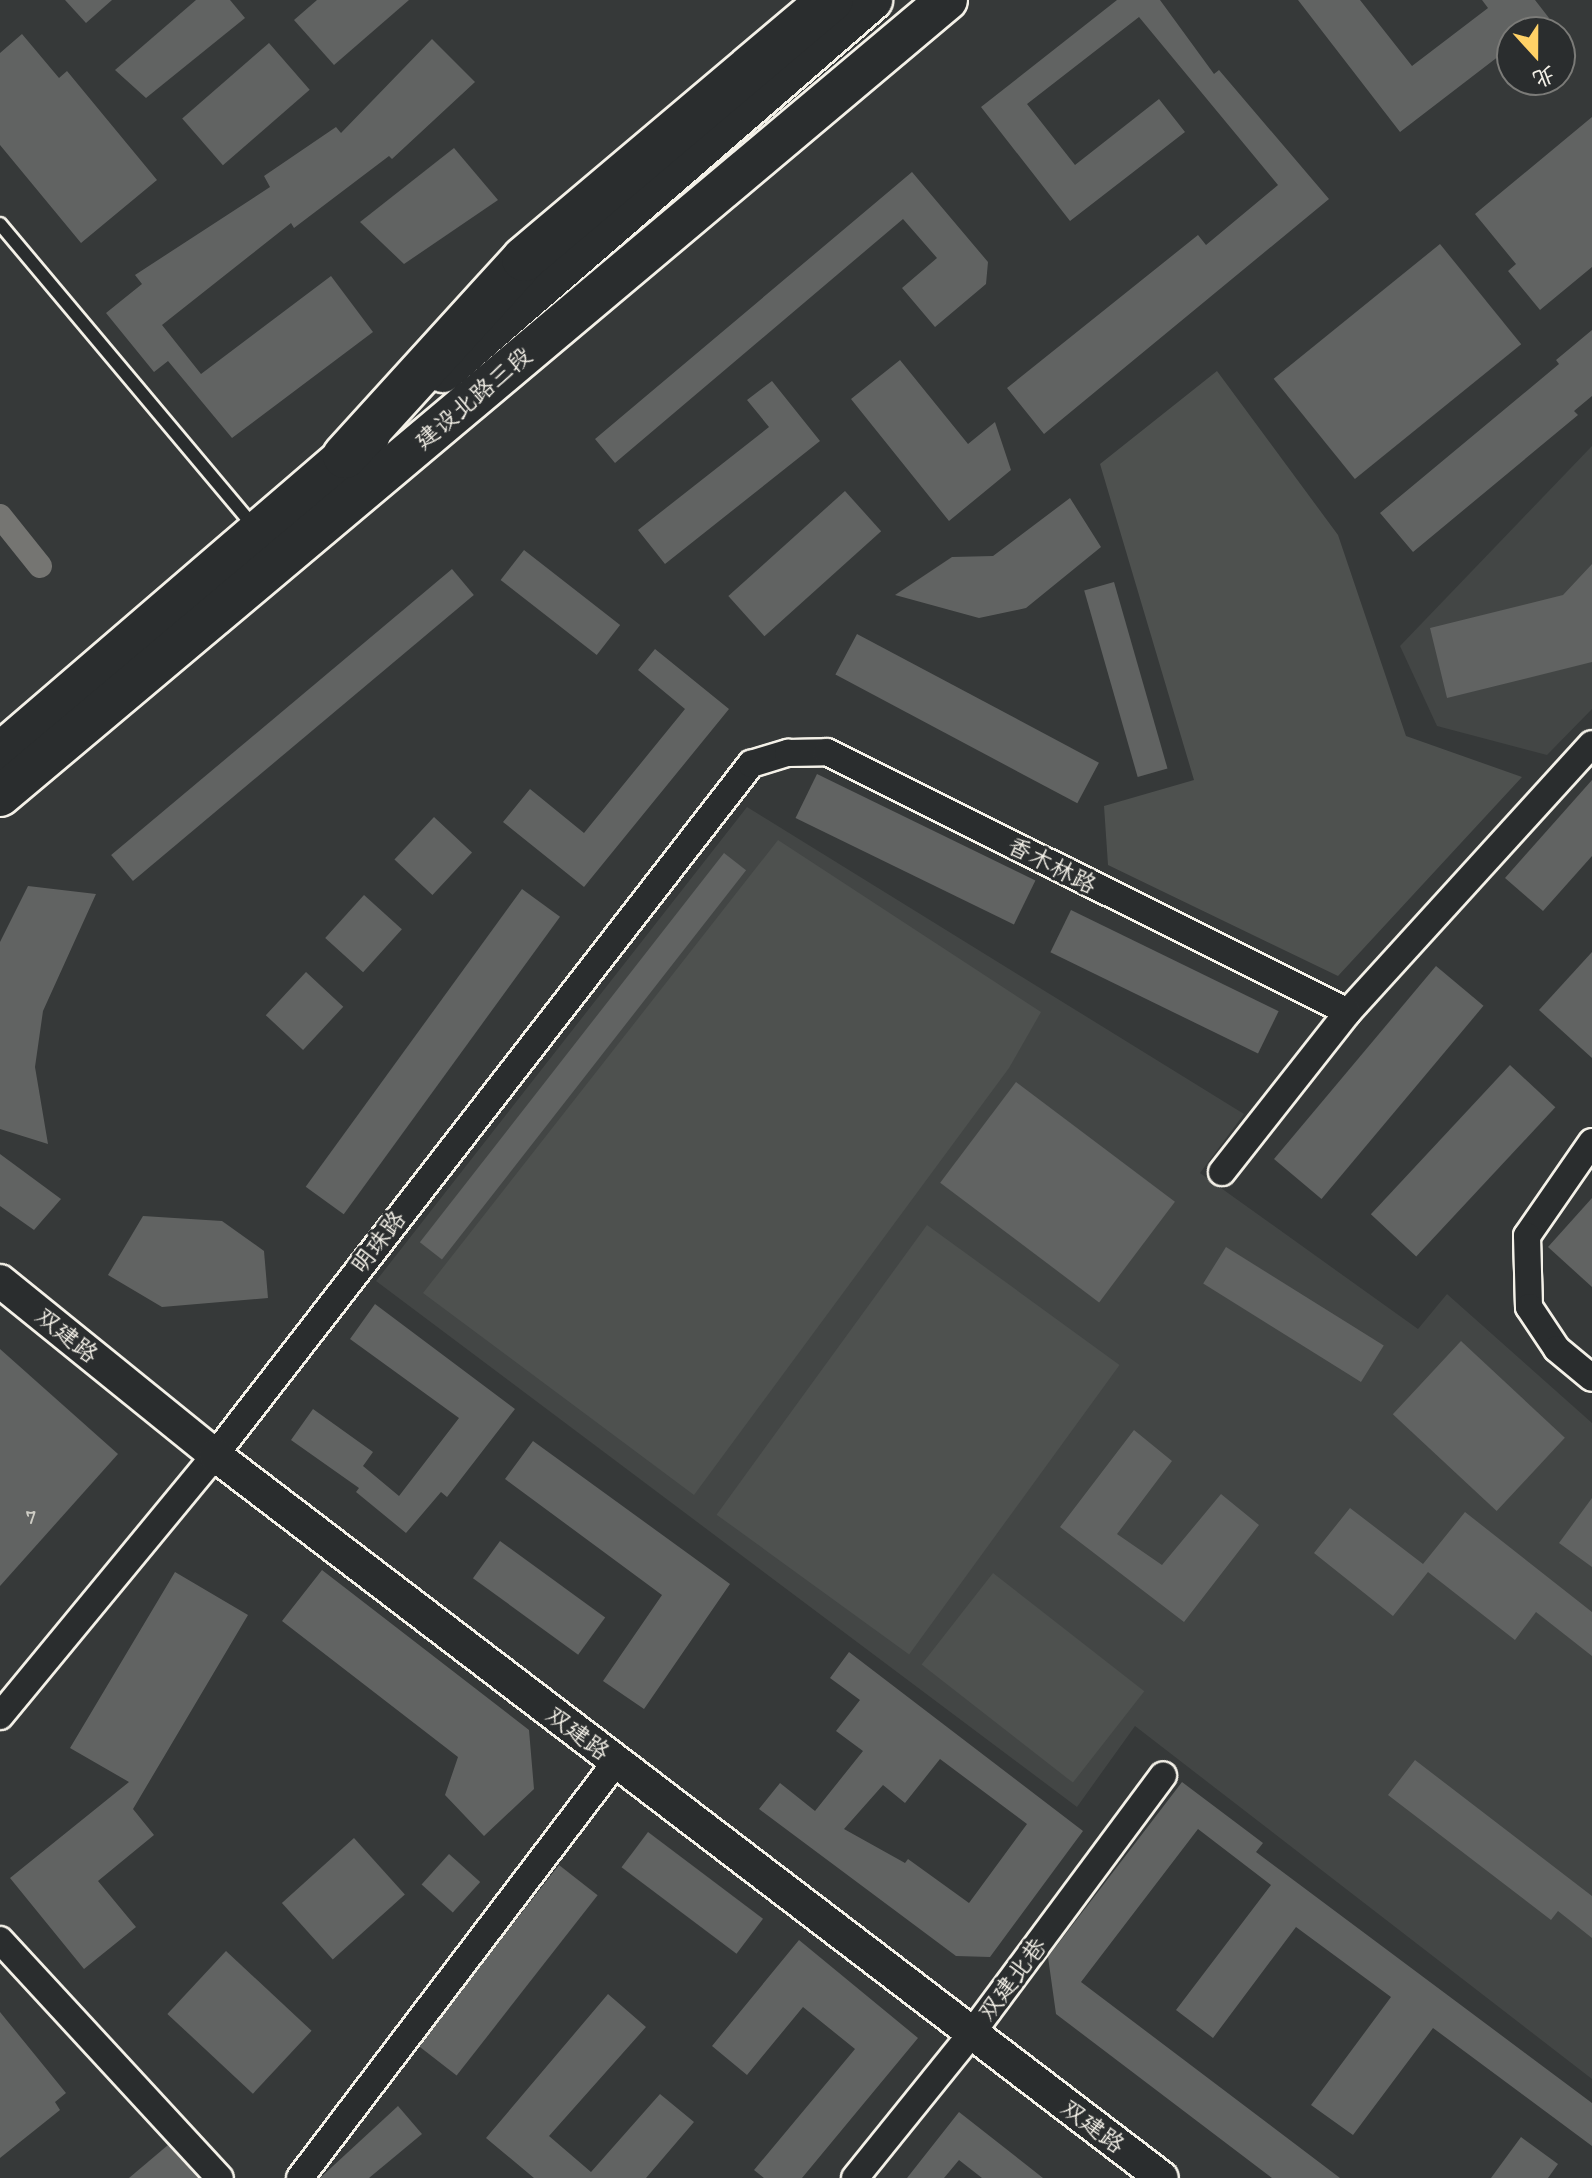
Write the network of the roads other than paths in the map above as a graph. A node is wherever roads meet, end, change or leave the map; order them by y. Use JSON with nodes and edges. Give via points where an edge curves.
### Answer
{"nodes":[{"id":1,"x":831,"y":0,"type":"edge"},
{"id":2,"x":872,"y":0,"type":"edge"},
{"id":3,"x":947,"y":0,"type":"edge"},
{"id":4,"x":0,"y":224,"type":"edge"},
{"id":5,"x":345,"y":456,"type":"junction"},
{"id":6,"x":258,"y":531,"type":"junction"},
{"id":7,"x":1592,"y":744,"type":"edge"},
{"id":8,"x":0,"y":753,"type":"edge"},
{"id":9,"x":751,"y":764,"type":"joint"},
{"id":10,"x":0,"y":796,"type":"edge"},
{"id":11,"x":1348,"y":1012,"type":"junction"},
{"id":12,"x":1592,"y":1142,"type":"edge"},
{"id":13,"x":1222,"y":1172,"type":"dead end"},
{"id":14,"x":0,"y":1281,"type":"edge"},
{"id":15,"x":1592,"y":1378,"type":"edge"},
{"id":16,"x":215,"y":1455,"type":"junction"},
{"id":17,"x":0,"y":1716,"type":"edge"},
{"id":18,"x":616,"y":1762,"type":"junction"},
{"id":19,"x":1163,"y":1775,"type":"dead end"},
{"id":20,"x":1,"y":1944,"type":"edge"},
{"id":21,"x":971,"y":2034,"type":"junction"},
{"id":22,"x":220,"y":2178,"type":"edge"},
{"id":23,"x":300,"y":2178,"type":"edge"},
{"id":24,"x":855,"y":2178,"type":"edge"},
{"id":25,"x":1162,"y":2178,"type":"edge"}],
"edges":[{"from":1,"to":5,"type":"highway","via":[[524,259]]},
{"from":2,"to":5,"type":"main road","name":"建设北路三段"},
{"from":3,"to":10,"type":"main road","name":"建设北路三段"},
{"from":4,"to":6,"type":"lane"},
{"from":5,"to":6,"type":"main road","name":"建设北路三段"},
{"from":6,"to":8,"type":"main road","name":"建设北路三段"},
{"from":7,"to":11,"type":"street"},
{"from":9,"to":11,"type":"street","name":"香木林路","via":[[788,753],[827,752]]},
{"from":9,"to":16,"type":"street","name":"明珠路"},
{"from":11,"to":13,"type":"street"},
{"from":12,"to":15,"type":"street","via":[[1527,1236],[1529,1307],[1557,1349]]},
{"from":14,"to":16,"type":"street","name":"双建路"},
{"from":16,"to":17,"type":"street","name":"明珠路"},
{"from":16,"to":18,"type":"street","name":"双建路"},
{"from":18,"to":21,"type":"street","name":"双建路"},
{"from":18,"to":23,"type":"street"},
{"from":19,"to":21,"type":"street","name":"双建北巷"},
{"from":20,"to":22,"type":"street"},
{"from":21,"to":24,"type":"street","name":"双建北巷"},
{"from":21,"to":25,"type":"street","name":"双建路"}]}
